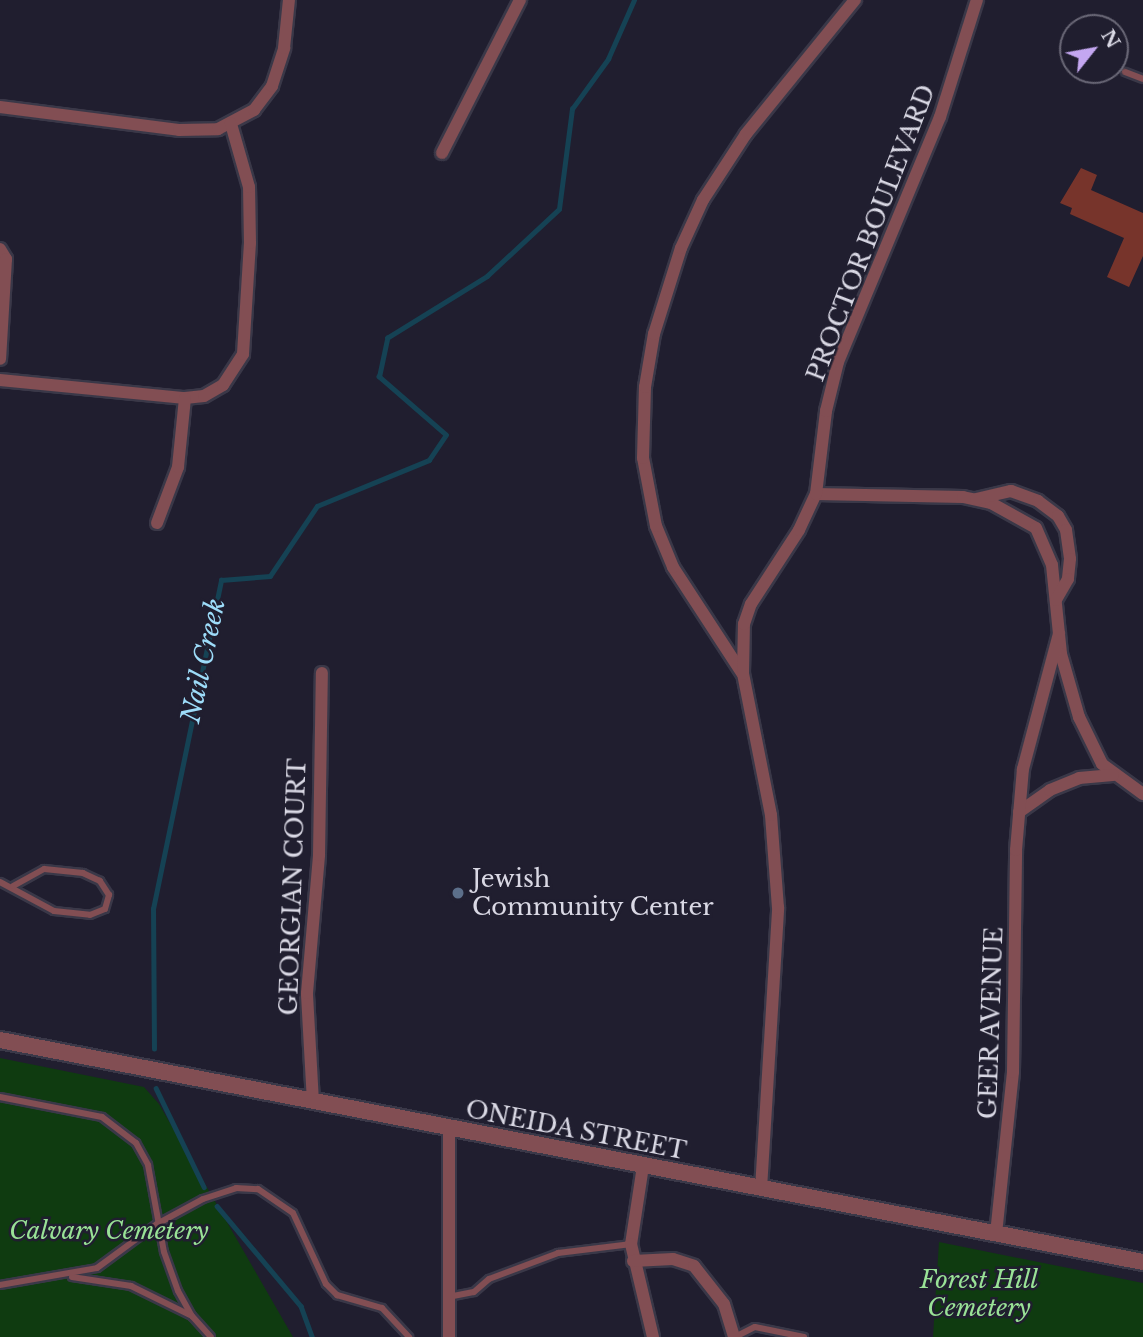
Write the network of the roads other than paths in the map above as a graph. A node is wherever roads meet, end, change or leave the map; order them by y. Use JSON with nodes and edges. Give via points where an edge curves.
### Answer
{"nodes":[{"id":1,"x":289,"y":0,"type":"edge"},
{"id":2,"x":520,"y":0,"type":"edge"},
{"id":3,"x":855,"y":0,"type":"edge"},
{"id":4,"x":977,"y":0,"type":"edge"},
{"id":5,"x":0,"y":107,"type":"edge"},
{"id":6,"x":230,"y":124,"type":"junction"},
{"id":7,"x":442,"y":153,"type":"dead end"},
{"id":8,"x":0,"y":249,"type":"edge"},
{"id":9,"x":0,"y":359,"type":"edge"},
{"id":10,"x":0,"y":380,"type":"edge"},
{"id":11,"x":185,"y":398,"type":"junction"},
{"id":12,"x":816,"y":494,"type":"junction"},
{"id":13,"x":975,"y":499,"type":"junction"},
{"id":14,"x":157,"y":523,"type":"dead end"},
{"id":15,"x":1056,"y":600,"type":"junction"},
{"id":16,"x":1059,"y":634,"type":"junction"},
{"id":17,"x":322,"y":673,"type":"dead end"},
{"id":18,"x":743,"y":674,"type":"junction"},
{"id":19,"x":1113,"y":775,"type":"junction"},
{"id":20,"x":1143,"y":794,"type":"edge"},
{"id":21,"x":1019,"y":813,"type":"junction"},
{"id":22,"x":0,"y":882,"type":"edge"},
{"id":23,"x":13,"y":886,"type":"junction"},
{"id":24,"x":0,"y":1040,"type":"edge"},
{"id":25,"x":0,"y":1097,"type":"edge"},
{"id":26,"x":313,"y":1102,"type":"junction"},
{"id":27,"x":449,"y":1128,"type":"junction"},
{"id":28,"x":643,"y":1166,"type":"junction"},
{"id":29,"x":761,"y":1189,"type":"junction"},
{"id":30,"x":157,"y":1224,"type":"junction"},
{"id":31,"x":996,"y":1234,"type":"junction"},
{"id":32,"x":631,"y":1244,"type":"junction"},
{"id":33,"x":633,"y":1261,"type":"junction"},
{"id":34,"x":1143,"y":1262,"type":"edge"},
{"id":35,"x":70,"y":1276,"type":"junction"},
{"id":36,"x":0,"y":1286,"type":"edge"},
{"id":37,"x":448,"y":1297,"type":"junction"},
{"id":38,"x":191,"y":1317,"type":"junction"},
{"id":39,"x":211,"y":1337,"type":"edge"},
{"id":40,"x":409,"y":1337,"type":"edge"},
{"id":41,"x":449,"y":1337,"type":"edge"},
{"id":42,"x":653,"y":1337,"type":"edge"},
{"id":43,"x":735,"y":1337,"type":"edge"},
{"id":44,"x":804,"y":1337,"type":"edge"}],
"edges":[{"from":1,"to":6,"type":"street","via":[[284,48],[272,86],[254,110]]},
{"from":2,"to":7,"type":"street"},
{"from":3,"to":18,"type":"street","name":"PROCTOR BOULEVARD","via":[[746,134],[703,200],[658,322],[645,387],[643,458],[656,526],[673,567]]},
{"from":4,"to":12,"type":"street","name":"PROCTOR BOULEVARD","via":[[940,117],[838,362],[826,411]]},
{"from":5,"to":6,"type":"street","via":[[179,130],[202,131]]},
{"from":6,"to":11,"type":"street","via":[[249,187],[243,354],[238,367],[215,391]]},
{"from":8,"to":9,"type":"street","via":[[6,259]]},
{"from":10,"to":11,"type":"street"},
{"from":11,"to":14,"type":"street","via":[[178,467]]},
{"from":12,"to":13,"type":"street"},
{"from":12,"to":18,"type":"street","name":"PROCTOR BOULEVARD","via":[[799,530],[751,604],[741,648]]},
{"from":13,"to":15,"type":"street","via":[[1036,528],[1052,565]]},
{"from":13,"to":15,"type":"street","via":[[1010,491],[1038,501],[1058,516],[1066,530],[1070,559],[1068,579]]},
{"from":15,"to":16,"type":"street"},
{"from":16,"to":19,"type":"street","via":[[1079,717],[1093,749]]},
{"from":16,"to":21,"type":"street","name":"GEER AVENUE","via":[[1031,724]]},
{"from":17,"to":26,"type":"street","name":"GEORGIAN COURT","via":[[319,855],[307,993]]},
{"from":18,"to":29,"type":"street","name":"PROCTOR BOULEVARD","via":[[771,815],[778,908]]},
{"from":19,"to":20,"type":"street"},
{"from":19,"to":21,"type":"street","via":[[1069,782]]},
{"from":21,"to":31,"type":"street","name":"GEER AVENUE","via":[[1013,1072]]},
{"from":22,"to":23,"type":"lane"},
{"from":23,"to":23,"type":"lane","via":[[42,906],[90,915],[105,909],[109,895],[100,881],[91,877],[44,869]]},
{"from":24,"to":26,"type":"street","name":"ONEIDA STREET"},
{"from":25,"to":30,"type":"lane","via":[[68,1108],[119,1126],[148,1164]]},
{"from":26,"to":27,"type":"street","name":"ONEIDA STREET"},
{"from":27,"to":28,"type":"street","name":"ONEIDA STREET"},
{"from":27,"to":37,"type":"street"},
{"from":28,"to":29,"type":"street","name":"ONEIDA STREET"},
{"from":28,"to":32,"type":"street"},
{"from":29,"to":31,"type":"street","name":"ONEIDA STREET"},
{"from":30,"to":35,"type":"lane","via":[[117,1258]]},
{"from":30,"to":38,"type":"lane"},
{"from":30,"to":40,"type":"lane","via":[[236,1188],[258,1189],[277,1198],[304,1231],[326,1284],[337,1295],[382,1308]]},
{"from":31,"to":34,"type":"street","name":"ONEIDA STREET"},
{"from":32,"to":33,"type":"street"},
{"from":32,"to":37,"type":"lane","via":[[558,1253],[489,1279],[474,1292]]},
{"from":33,"to":42,"type":"street"},
{"from":33,"to":43,"type":"street","via":[[673,1259],[694,1266],[724,1304]]},
{"from":35,"to":36,"type":"lane"},
{"from":35,"to":38,"type":"lane","via":[[131,1286]]},
{"from":37,"to":41,"type":"street"},
{"from":38,"to":39,"type":"lane"},
{"from":43,"to":44,"type":"lane","via":[[755,1327]]}]}
